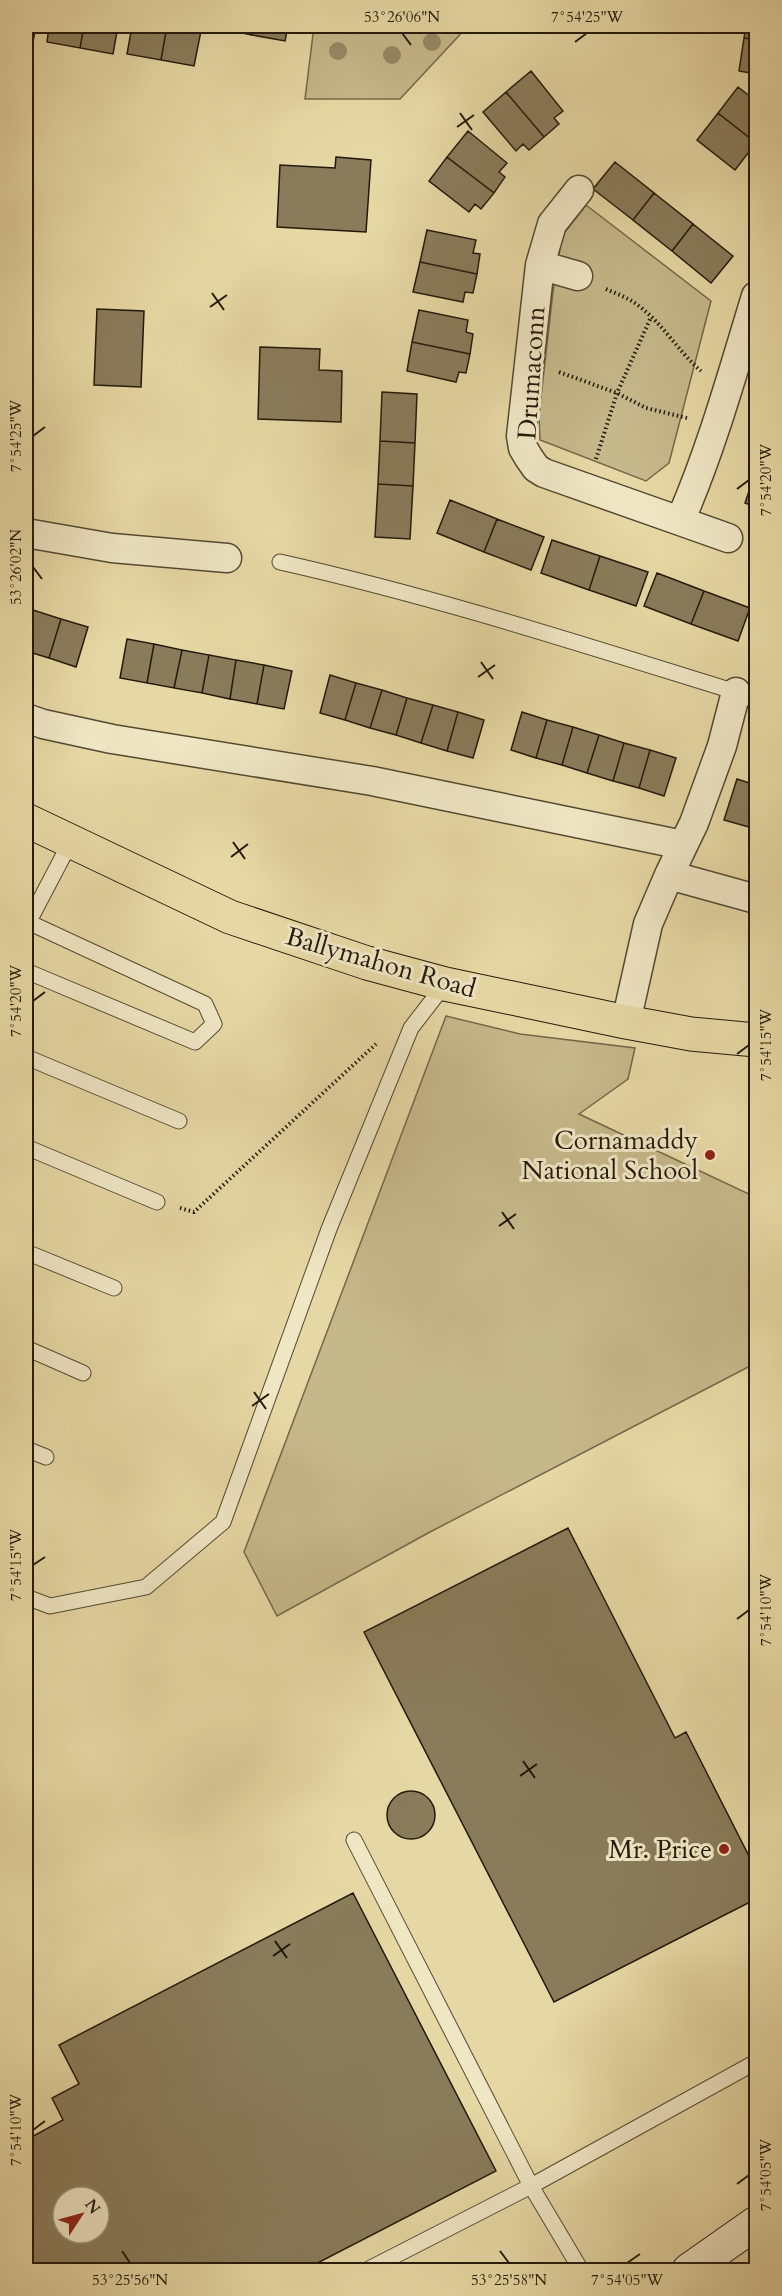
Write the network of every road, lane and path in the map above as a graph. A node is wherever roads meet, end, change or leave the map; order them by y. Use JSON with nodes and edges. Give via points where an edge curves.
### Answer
{"nodes":[{"id":1,"x":579,"y":190,"type":"dead end"},
{"id":2,"x":540,"y":265,"type":"junction"},
{"id":3,"x":578,"y":276,"type":"joint"},
{"id":4,"x":756,"y":296,"type":"edge"},
{"id":5,"x":651,"y":317,"type":"junction"},
{"id":6,"x":529,"y":364,"type":"junction"},
{"id":7,"x":729,"y":386,"type":"junction"},
{"id":8,"x":617,"y":393,"type":"junction"},
{"id":9,"x":717,"y":424,"type":"junction"},
{"id":10,"x":586,"y":489,"type":"junction"},
{"id":11,"x":680,"y":521,"type":"junction"},
{"id":12,"x":26,"y":533,"type":"edge"},
{"id":13,"x":728,"y":538,"type":"dead end"},
{"id":14,"x":226,"y":558,"type":"dead end"},
{"id":15,"x":280,"y":562,"type":"dead end"},
{"id":16,"x":746,"y":696,"type":"edge"},
{"id":17,"x":26,"y":718,"type":"edge"},
{"id":18,"x":26,"y":820,"type":"edge"},
{"id":19,"x":71,"y":841,"type":"junction"},
{"id":20,"x":682,"y":845,"type":"junction"},
{"id":21,"x":669,"y":875,"type":"junction"},
{"id":22,"x":756,"y":900,"type":"edge"},
{"id":23,"x":27,"y":924,"type":"edge"},
{"id":24,"x":26,"y":971,"type":"edge"},
{"id":25,"x":445,"y":984,"type":"junction"},
{"id":26,"x":627,"y":1022,"type":"junction"},
{"id":27,"x":411,"y":1028,"type":"junction"},
{"id":28,"x":756,"y":1040,"type":"edge"},
{"id":29,"x":26,"y":1057,"type":"edge"},
{"id":30,"x":179,"y":1121,"type":"dead end"},
{"id":31,"x":26,"y":1147,"type":"edge"},
{"id":32,"x":157,"y":1202,"type":"joint"},
{"id":33,"x":26,"y":1252,"type":"edge"},
{"id":34,"x":114,"y":1288,"type":"dead end"},
{"id":35,"x":26,"y":1348,"type":"edge"},
{"id":36,"x":83,"y":1372,"type":"dead end"},
{"id":37,"x":26,"y":1449,"type":"edge"},
{"id":38,"x":46,"y":1457,"type":"dead end"},
{"id":39,"x":26,"y":1597,"type":"edge"},
{"id":40,"x":354,"y":1840,"type":"dead end"},
{"id":41,"x":756,"y":2062,"type":"edge"},
{"id":42,"x":531,"y":2186,"type":"junction"},
{"id":43,"x":756,"y":2223,"type":"edge"},
{"id":44,"x":367,"y":2271,"type":"edge"},
{"id":45,"x":581,"y":2271,"type":"edge"},
{"id":46,"x":689,"y":2271,"type":"edge"}],
"edges":[{"from":1,"to":2,"type":"street","name":"Drumaconn","via":[[552,224]]},
{"from":2,"to":3,"type":"street","name":"Drumaconn"},
{"from":2,"to":6,"type":"street","name":"Drumaconn"},
{"from":3,"to":5,"type":"path","via":[[627,298]]},
{"from":4,"to":7,"type":"street"},
{"from":5,"to":7,"type":"path","via":[[700,370]]},
{"from":5,"to":8,"type":"path"},
{"from":6,"to":8,"type":"path"},
{"from":6,"to":10,"type":"street","name":"Drumaconn","via":[[523,448],[536,468]]},
{"from":7,"to":9,"type":"street"},
{"from":8,"to":9,"type":"path","via":[[646,408]]},
{"from":8,"to":10,"type":"path"},
{"from":9,"to":11,"type":"street"},
{"from":10,"to":11,"type":"street","name":"Drumaconn"},
{"from":11,"to":13,"type":"street","name":"Drumaconn"},
{"from":12,"to":14,"type":"street","via":[[112,548]]},
{"from":15,"to":16,"type":"lane","via":[[472,610]]},
{"from":16,"to":20,"type":"street"},
{"from":17,"to":20,"type":"street","via":[[112,739],[372,782]]},
{"from":18,"to":19,"type":"main road","name":"Ballymahon Road"},
{"from":19,"to":23,"type":"lane"},
{"from":19,"to":25,"type":"main road","name":"Ballymahon Road","via":[[230,917],[367,963]]},
{"from":20,"to":21,"type":"street"},
{"from":21,"to":22,"type":"street"},
{"from":21,"to":26,"type":"street","via":[[648,924]]},
{"from":23,"to":24,"type":"lane","via":[[204,1004],[214,1024],[195,1042]]},
{"from":25,"to":26,"type":"main road","name":"Ballymahon Road"},
{"from":25,"to":27,"type":"lane"},
{"from":26,"to":28,"type":"main road","name":"Ballymahon Road","via":[[691,1034]]},
{"from":27,"to":32,"type":"path","via":[[383,1038],[194,1212]]},
{"from":27,"to":39,"type":"lane","via":[[329,1229],[223,1522],[146,1587],[50,1606]]},
{"from":29,"to":30,"type":"lane"},
{"from":31,"to":32,"type":"lane"},
{"from":33,"to":34,"type":"lane"},
{"from":35,"to":36,"type":"lane"},
{"from":37,"to":38,"type":"lane"},
{"from":40,"to":42,"type":"lane"},
{"from":41,"to":42,"type":"lane"},
{"from":42,"to":44,"type":"lane"},
{"from":42,"to":45,"type":"lane"},
{"from":43,"to":46,"type":"main road"}]}
